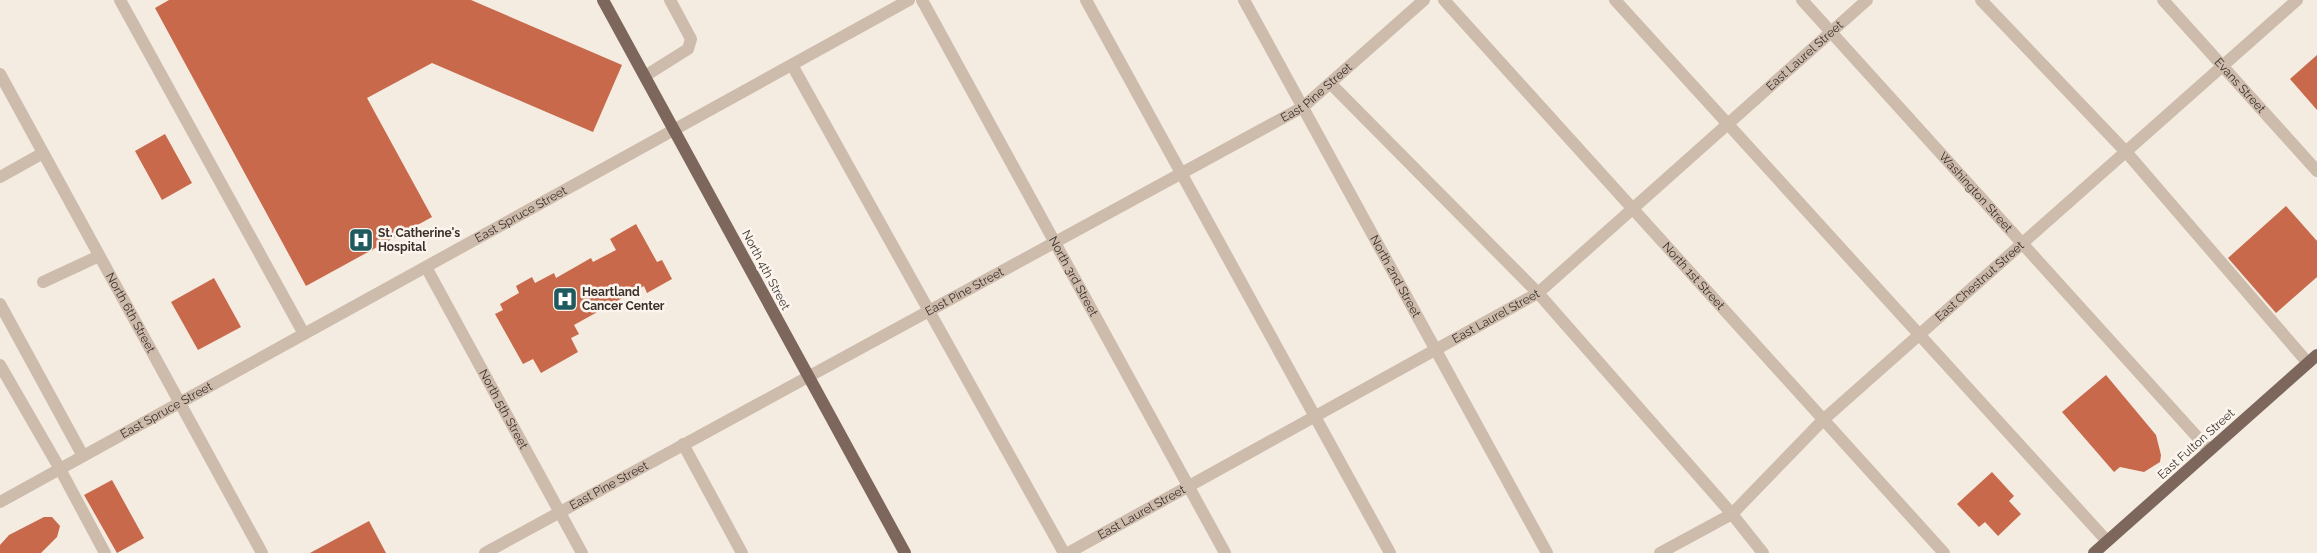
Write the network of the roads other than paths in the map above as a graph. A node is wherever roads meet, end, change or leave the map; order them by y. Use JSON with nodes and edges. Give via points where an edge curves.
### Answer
{"nodes":[{"id":1,"x":120,"y":0,"type":"edge"},
{"id":2,"x":603,"y":0,"type":"edge"},
{"id":3,"x":670,"y":0,"type":"edge"},
{"id":4,"x":909,"y":0,"type":"edge"},
{"id":5,"x":922,"y":0,"type":"edge"},
{"id":6,"x":1086,"y":0,"type":"edge"},
{"id":7,"x":1244,"y":0,"type":"edge"},
{"id":8,"x":1424,"y":0,"type":"edge"},
{"id":9,"x":1444,"y":0,"type":"edge"},
{"id":10,"x":1615,"y":0,"type":"edge"},
{"id":11,"x":1802,"y":0,"type":"edge"},
{"id":12,"x":1867,"y":0,"type":"edge"},
{"id":13,"x":1981,"y":0,"type":"edge"},
{"id":14,"x":2163,"y":0,"type":"edge"},
{"id":15,"x":2297,"y":0,"type":"edge"},
{"id":16,"x":1831,"y":32,"type":"junction"},
{"id":17,"x":792,"y":65,"type":"junction"},
{"id":18,"x":2223,"y":67,"type":"junction"},
{"id":19,"x":0,"y":74,"type":"edge"},
{"id":20,"x":645,"y":76,"type":"junction"},
{"id":21,"x":1330,"y":83,"type":"junction"},
{"id":22,"x":1303,"y":107,"type":"junction"},
{"id":23,"x":1728,"y":123,"type":"junction"},
{"id":24,"x":675,"y":129,"type":"junction"},
{"id":25,"x":43,"y":153,"type":"junction"},
{"id":26,"x":2126,"y":153,"type":"junction"},
{"id":27,"x":2317,"y":171,"type":"edge"},
{"id":28,"x":1180,"y":174,"type":"junction"},
{"id":29,"x":0,"y":177,"type":"edge"},
{"id":30,"x":1632,"y":209,"type":"junction"},
{"id":31,"x":1054,"y":242,"type":"junction"},
{"id":32,"x":2023,"y":244,"type":"junction"},
{"id":33,"x":99,"y":256,"type":"junction"},
{"id":34,"x":426,"y":266,"type":"junction"},
{"id":35,"x":43,"y":282,"type":"dead end"},
{"id":36,"x":1538,"y":293,"type":"junction"},
{"id":37,"x":0,"y":304,"type":"edge"},
{"id":38,"x":927,"y":311,"type":"junction"},
{"id":39,"x":304,"y":334,"type":"junction"},
{"id":40,"x":1921,"y":334,"type":"junction"},
{"id":41,"x":1434,"y":350,"type":"junction"},
{"id":42,"x":2313,"y":359,"type":"edge"},
{"id":43,"x":0,"y":365,"type":"edge"},
{"id":44,"x":808,"y":376,"type":"junction"},
{"id":45,"x":180,"y":402,"type":"junction"},
{"id":46,"x":1315,"y":416,"type":"junction"},
{"id":47,"x":1824,"y":420,"type":"junction"},
{"id":48,"x":683,"y":444,"type":"junction"},
{"id":49,"x":2210,"y":450,"type":"junction"},
{"id":50,"x":83,"y":456,"type":"junction"},
{"id":51,"x":60,"y":468,"type":"junction"},
{"id":52,"x":1188,"y":486,"type":"junction"},
{"id":53,"x":0,"y":502,"type":"edge"},
{"id":54,"x":560,"y":512,"type":"junction"},
{"id":55,"x":1732,"y":514,"type":"junction"},
{"id":56,"x":2107,"y":541,"type":"junction"},
{"id":57,"x":105,"y":553,"type":"edge"},
{"id":58,"x":262,"y":553,"type":"edge"},
{"id":59,"x":485,"y":553,"type":"edge"},
{"id":60,"x":582,"y":553,"type":"edge"},
{"id":61,"x":742,"y":553,"type":"edge"},
{"id":62,"x":906,"y":553,"type":"edge"},
{"id":63,"x":1064,"y":553,"type":"edge"},
{"id":64,"x":1068,"y":553,"type":"edge"},
{"id":65,"x":1225,"y":553,"type":"edge"},
{"id":66,"x":1390,"y":553,"type":"edge"},
{"id":67,"x":1547,"y":553,"type":"edge"},
{"id":68,"x":1660,"y":553,"type":"edge"},
{"id":69,"x":1763,"y":553,"type":"edge"},
{"id":70,"x":1944,"y":553,"type":"edge"},
{"id":71,"x":2094,"y":553,"type":"edge"}],
"edges":[{"from":1,"to":39,"type":"street"},
{"from":2,"to":20,"type":"main road","name":"North 4th Street"},
{"from":3,"to":20,"type":"street","via":[[691,39],[688,49]]},
{"from":4,"to":17,"type":"street","name":"East Spruce Street"},
{"from":5,"to":31,"type":"street","name":"North 3rd Street"},
{"from":6,"to":28,"type":"street"},
{"from":7,"to":22,"type":"street","name":"North 2nd Street"},
{"from":8,"to":21,"type":"street","name":"East Pine Street"},
{"from":9,"to":30,"type":"street","name":"North 1st Street"},
{"from":10,"to":23,"type":"street"},
{"from":11,"to":16,"type":"street","name":"Washington Street"},
{"from":12,"to":16,"type":"street","name":"East Laurel Street"},
{"from":13,"to":26,"type":"street"},
{"from":14,"to":18,"type":"street","name":"Evans Street"},
{"from":15,"to":18,"type":"street","name":"East Chestnut Street"},
{"from":16,"to":23,"type":"street","name":"East Laurel Street"},
{"from":16,"to":32,"type":"street","name":"Washington Street"},
{"from":17,"to":24,"type":"street","name":"East Spruce Street"},
{"from":17,"to":38,"type":"street"},
{"from":18,"to":26,"type":"street","name":"East Chestnut Street"},
{"from":18,"to":27,"type":"street","name":"Evans Street"},
{"from":19,"to":25,"type":"street","name":"North 6th Street"},
{"from":20,"to":24,"type":"main road","name":"North 4th Street"},
{"from":21,"to":22,"type":"street","name":"East Pine Street"},
{"from":21,"to":36,"type":"street"},
{"from":22,"to":28,"type":"street","name":"East Pine Street"},
{"from":22,"to":41,"type":"street","name":"North 2nd Street"},
{"from":23,"to":30,"type":"street","name":"East Laurel Street"},
{"from":23,"to":40,"type":"street"},
{"from":24,"to":34,"type":"street","name":"East Spruce Street"},
{"from":24,"to":44,"type":"main road","name":"North 4th Street"},
{"from":25,"to":29,"type":"street"},
{"from":25,"to":33,"type":"street","name":"North 6th Street"},
{"from":26,"to":32,"type":"street","name":"East Chestnut Street"},
{"from":26,"to":42,"type":"street"},
{"from":28,"to":31,"type":"street","name":"East Pine Street"},
{"from":28,"to":46,"type":"street"},
{"from":30,"to":36,"type":"street","name":"East Laurel Street"},
{"from":30,"to":47,"type":"street","name":"North 1st Street"},
{"from":31,"to":38,"type":"street","name":"East Pine Street"},
{"from":31,"to":52,"type":"street","name":"North 3rd Street"},
{"from":32,"to":40,"type":"street","name":"East Chestnut Street"},
{"from":32,"to":49,"type":"street","name":"Washington Street"},
{"from":33,"to":35,"type":"street"},
{"from":33,"to":45,"type":"street","name":"North 6th Street"},
{"from":34,"to":39,"type":"street","name":"East Spruce Street"},
{"from":34,"to":54,"type":"street","name":"North 5th Street"},
{"from":36,"to":41,"type":"street","name":"East Laurel Street"},
{"from":36,"to":55,"type":"street"},
{"from":37,"to":50,"type":"street"},
{"from":38,"to":44,"type":"street","name":"East Pine Street"},
{"from":38,"to":63,"type":"street"},
{"from":39,"to":45,"type":"street","name":"East Spruce Street"},
{"from":40,"to":47,"type":"street","name":"East Chestnut Street"},
{"from":40,"to":56,"type":"street"},
{"from":41,"to":46,"type":"street","name":"East Laurel Street"},
{"from":41,"to":67,"type":"street","name":"North 2nd Street"},
{"from":42,"to":49,"type":"main road","name":"East Fulton Street"},
{"from":43,"to":51,"type":"street"},
{"from":44,"to":48,"type":"street","name":"East Pine Street"},
{"from":44,"to":62,"type":"main road","name":"North 4th Street"},
{"from":45,"to":50,"type":"street","name":"East Spruce Street"},
{"from":45,"to":58,"type":"street","name":"North 6th Street"},
{"from":46,"to":52,"type":"street","name":"East Laurel Street"},
{"from":46,"to":66,"type":"street"},
{"from":47,"to":55,"type":"street","name":"East Chestnut Street"},
{"from":47,"to":70,"type":"street","name":"North 1st Street"},
{"from":48,"to":54,"type":"street","name":"East Pine Street"},
{"from":48,"to":61,"type":"street"},
{"from":49,"to":56,"type":"main road","name":"East Fulton Street"},
{"from":50,"to":51,"type":"street","name":"East Spruce Street"},
{"from":51,"to":53,"type":"street","name":"East Spruce Street"},
{"from":51,"to":57,"type":"street"},
{"from":52,"to":64,"type":"street","name":"East Laurel Street"},
{"from":52,"to":65,"type":"street","name":"North 3rd Street"},
{"from":54,"to":59,"type":"street","name":"East Pine Street"},
{"from":54,"to":60,"type":"street","name":"North 5th Street"},
{"from":55,"to":68,"type":"street","name":"East Chestnut Street"},
{"from":55,"to":69,"type":"street"},
{"from":56,"to":71,"type":"main road","name":"East Fulton Street"}]}
